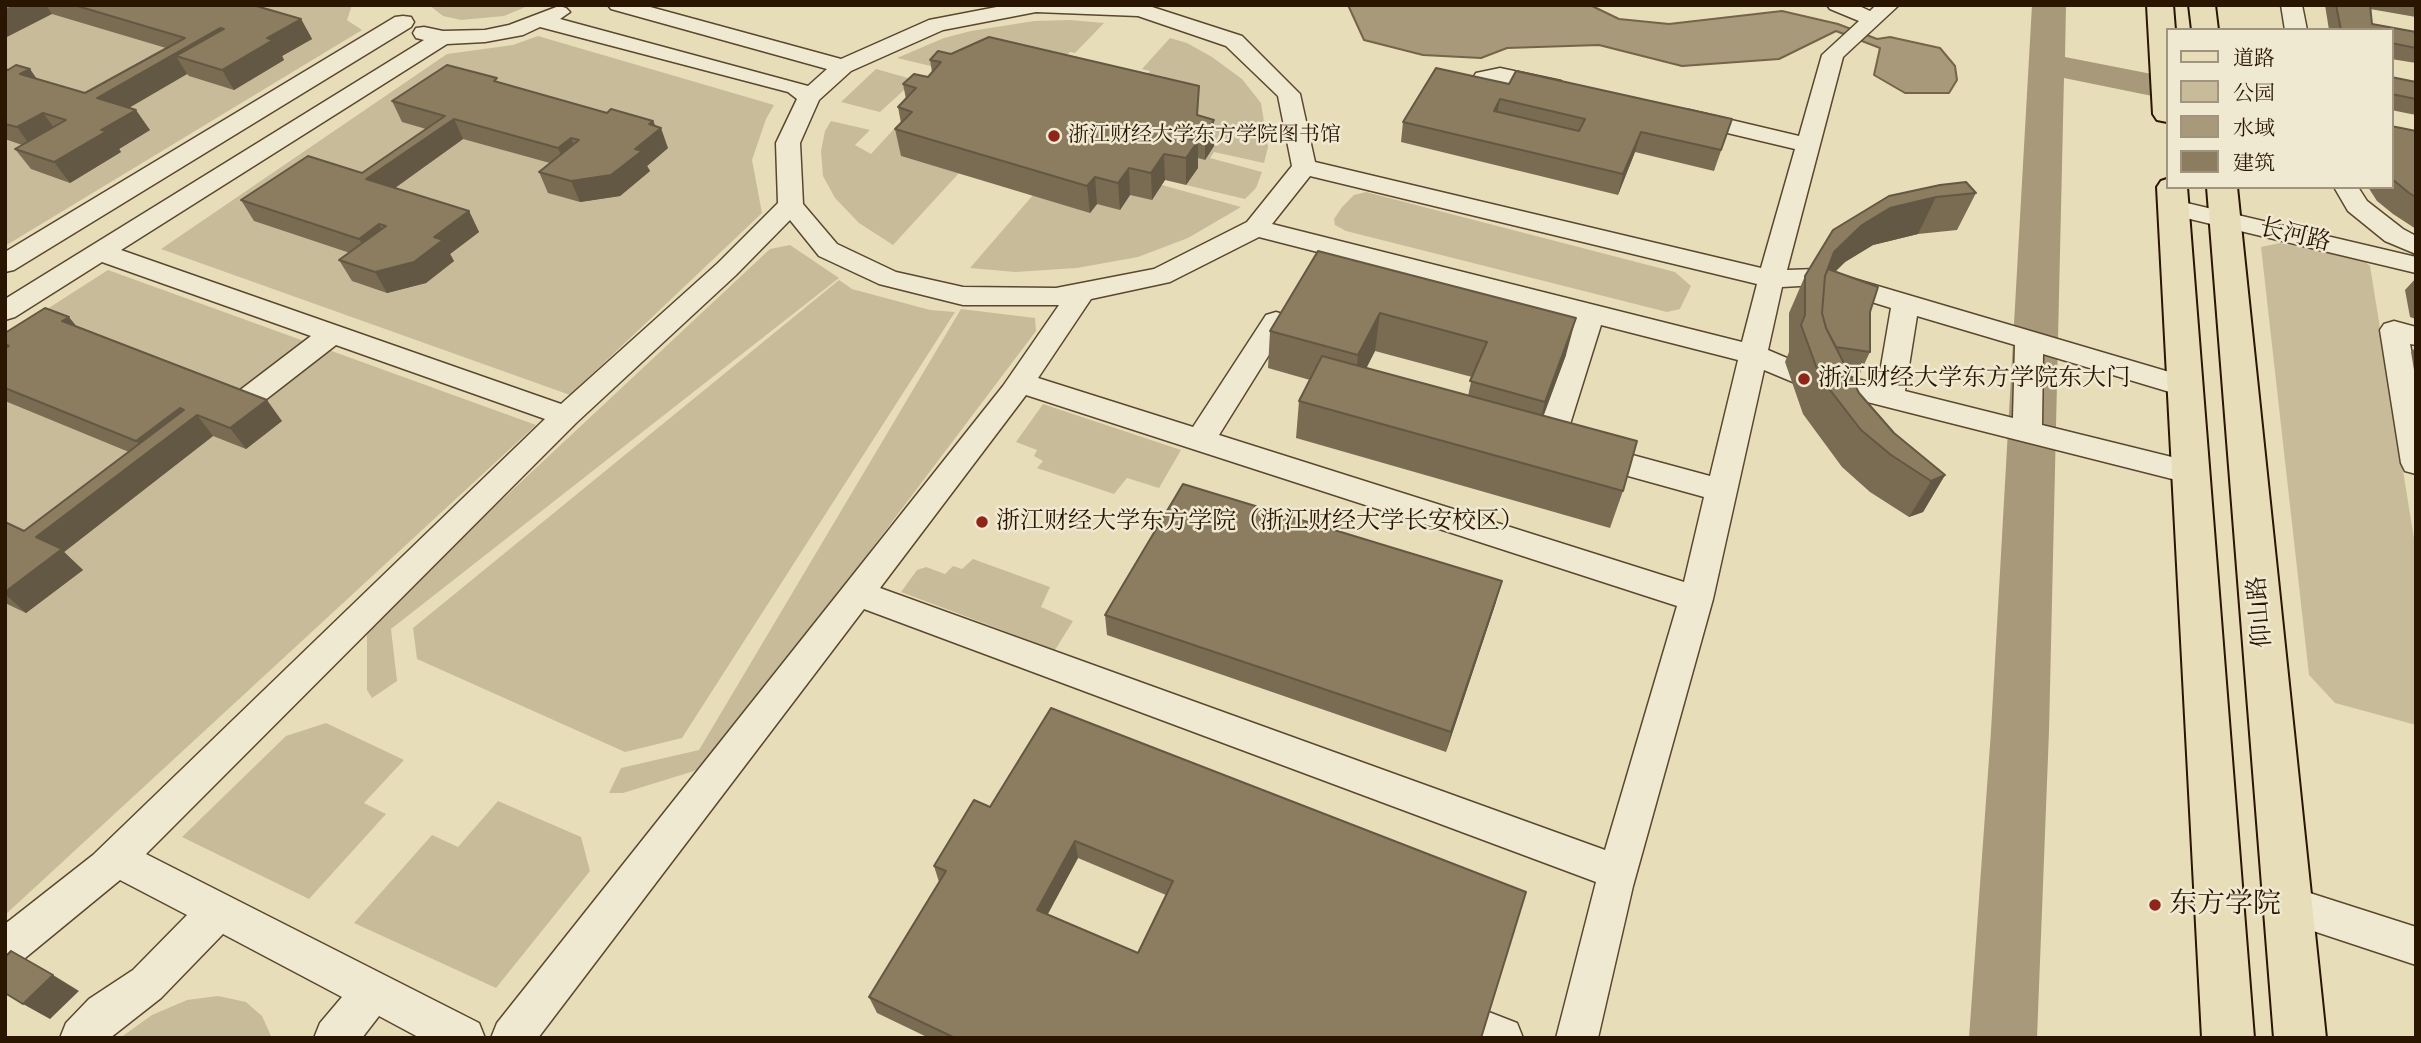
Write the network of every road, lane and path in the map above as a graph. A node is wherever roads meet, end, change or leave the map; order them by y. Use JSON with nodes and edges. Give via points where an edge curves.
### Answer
{"nodes":[{"id":1,"x":568,"y":5,"type":"edge"},
{"id":2,"x":618,"y":5,"type":"edge"},
{"id":3,"x":1837,"y":5,"type":"edge"},
{"id":4,"x":2160,"y":5,"type":"edge"},
{"id":5,"x":2203,"y":5,"type":"edge"},
{"id":6,"x":2291,"y":5,"type":"edge"},
{"id":7,"x":1881,"y":12,"type":"edge"},
{"id":8,"x":399,"y":14,"type":"edge"},
{"id":9,"x":541,"y":21,"type":"junction"},
{"id":10,"x":2205,"y":28,"type":"edge"},
{"id":11,"x":2296,"y":28,"type":"edge"},
{"id":12,"x":442,"y":38,"type":"junction"},
{"id":13,"x":843,"y":66,"type":"junction"},
{"id":14,"x":1569,"y":89,"type":"edge"},
{"id":15,"x":809,"y":97,"type":"junction"},
{"id":16,"x":1472,"y":97,"type":"edge"},
{"id":17,"x":2166,"y":98,"type":"edge"},
{"id":18,"x":1661,"y":111,"type":"edge"},
{"id":19,"x":1807,"y":145,"type":"junction"},
{"id":20,"x":1304,"y":167,"type":"junction"},
{"id":21,"x":2347,"y":189,"type":"edge"},
{"id":22,"x":2173,"y":197,"type":"edge"},
{"id":23,"x":2223,"y":203,"type":"edge"},
{"id":24,"x":791,"y":205,"type":"junction"},
{"id":25,"x":1256,"y":228,"type":"junction"},
{"id":26,"x":2416,"y":246,"type":"edge"},
{"id":27,"x":100,"y":252,"type":"junction"},
{"id":28,"x":5,"y":264,"type":"edge"},
{"id":29,"x":2416,"y":265,"type":"edge"},
{"id":30,"x":1771,"y":279,"type":"junction"},
{"id":31,"x":1082,"y":292,"type":"junction"},
{"id":32,"x":1905,"y":303,"type":"junction"},
{"id":33,"x":5,"y":312,"type":"edge"},
{"id":34,"x":1591,"y":314,"type":"junction"},
{"id":35,"x":1276,"y":321,"type":"edge"},
{"id":36,"x":2405,"y":333,"type":"edge"},
{"id":37,"x":332,"y":334,"type":"junction"},
{"id":38,"x":2029,"y":340,"type":"junction"},
{"id":39,"x":1755,"y":355,"type":"junction"},
{"id":40,"x":2166,"y":381,"type":"junction"},
{"id":41,"x":1020,"y":383,"type":"junction"},
{"id":42,"x":1890,"y":398,"type":"junction"},
{"id":43,"x":241,"y":404,"type":"edge"},
{"id":44,"x":2411,"y":404,"type":"edge"},
{"id":45,"x":566,"y":416,"type":"junction"},
{"id":46,"x":2027,"y":432,"type":"junction"},
{"id":47,"x":1200,"y":441,"type":"junction"},
{"id":48,"x":2416,"y":463,"type":"edge"},
{"id":49,"x":2174,"y":468,"type":"junction"},
{"id":50,"x":1723,"y":491,"type":"junction"},
{"id":51,"x":857,"y":593,"type":"junction"},
{"id":52,"x":1696,"y":599,"type":"junction"},
{"id":53,"x":106,"y":869,"type":"junction"},
{"id":54,"x":1618,"y":872,"type":"junction"},
{"id":55,"x":2288,"y":905,"type":"junction"},
{"id":56,"x":218,"y":911,"type":"junction"},
{"id":57,"x":8,"y":942,"type":"edge"},
{"id":58,"x":2416,"y":946,"type":"edge"},
{"id":59,"x":373,"y":991,"type":"junction"},
{"id":60,"x":81,"y":1038,"type":"edge"},
{"id":61,"x":335,"y":1038,"type":"edge"},
{"id":62,"x":464,"y":1038,"type":"edge"},
{"id":63,"x":512,"y":1038,"type":"edge"},
{"id":64,"x":1577,"y":1038,"type":"edge"},
{"id":65,"x":2228,"y":1038,"type":"edge"},
{"id":66,"x":2300,"y":1038,"type":"edge"}],
"edges":[{"from":1,"to":9,"type":"street"},
{"from":2,"to":13,"type":"street"},
{"from":3,"to":7,"type":"street"},
{"from":4,"to":17,"type":"main road"},
{"from":5,"to":10,"type":"main road"},
{"from":6,"to":11,"type":"street"},
{"from":7,"to":19,"type":"street","via":[[1833,55]]},
{"from":8,"to":12,"type":"street","via":[[411,29]]},
{"from":8,"to":28,"type":"street"},
{"from":9,"to":12,"type":"street","via":[[485,36]]},
{"from":9,"to":15,"type":"street","via":[[796,87]]},
{"from":12,"to":27,"type":"street"},
{"from":13,"to":15,"type":"street"},
{"from":13,"to":20,"type":"street","via":[[937,25],[1037,6],[1140,10],[1234,41],[1289,94]]},
{"from":14,"to":16,"type":"street","via":[[1500,75],[1484,78]]},
{"from":15,"to":24,"type":"street","via":[[788,143]]},
{"from":18,"to":19,"type":"street"},
{"from":19,"to":30,"type":"street"},
{"from":20,"to":25,"type":"street"},
{"from":20,"to":30,"type":"street"},
{"from":21,"to":26,"type":"street","via":[[2357,206]]},
{"from":22,"to":23,"type":"street","name":"长河路"},
{"from":22,"to":40,"type":"main road"},
{"from":23,"to":29,"type":"street","name":"长河路"},
{"from":23,"to":55,"type":"main road","name":"仰山路"},
{"from":24,"to":31,"type":"street","via":[[828,250],[888,278],[963,296],[1056,297]]},
{"from":24,"to":45,"type":"street"},
{"from":25,"to":31,"type":"street","via":[[1161,276]]},
{"from":25,"to":34,"type":"street"},
{"from":27,"to":33,"type":"street"},
{"from":27,"to":37,"type":"street"},
{"from":30,"to":32,"type":"street","via":[[1818,277]]},
{"from":30,"to":39,"type":"street"},
{"from":31,"to":41,"type":"street"},
{"from":32,"to":38,"type":"street"},
{"from":32,"to":42,"type":"street"},
{"from":34,"to":39,"type":"street"},
{"from":34,"to":50,"type":"street","via":[[1549,443]]},
{"from":35,"to":47,"type":"street"},
{"from":36,"to":44,"type":"street"},
{"from":37,"to":43,"type":"street"},
{"from":37,"to":45,"type":"street"},
{"from":38,"to":40,"type":"street"},
{"from":38,"to":46,"type":"street"},
{"from":39,"to":42,"type":"street","via":[[1800,375]]},
{"from":39,"to":50,"type":"street"},
{"from":40,"to":49,"type":"main road"},
{"from":41,"to":47,"type":"street"},
{"from":41,"to":51,"type":"street"},
{"from":42,"to":46,"type":"street"},
{"from":44,"to":48,"type":"street"},
{"from":45,"to":53,"type":"street"},
{"from":46,"to":49,"type":"street"},
{"from":47,"to":52,"type":"street"},
{"from":49,"to":65,"type":"main road"},
{"from":50,"to":52,"type":"street"},
{"from":51,"to":54,"type":"street"},
{"from":51,"to":63,"type":"street"},
{"from":52,"to":54,"type":"street"},
{"from":53,"to":56,"type":"street","via":[[117,859]]},
{"from":53,"to":57,"type":"street"},
{"from":54,"to":64,"type":"street"},
{"from":55,"to":58,"type":"street"},
{"from":55,"to":66,"type":"main road","name":"仰山路"},
{"from":56,"to":59,"type":"street"},
{"from":56,"to":60,"type":"street","via":[[147,984],[104,1014]]},
{"from":59,"to":61,"type":"street"},
{"from":59,"to":62,"type":"street"}]}
